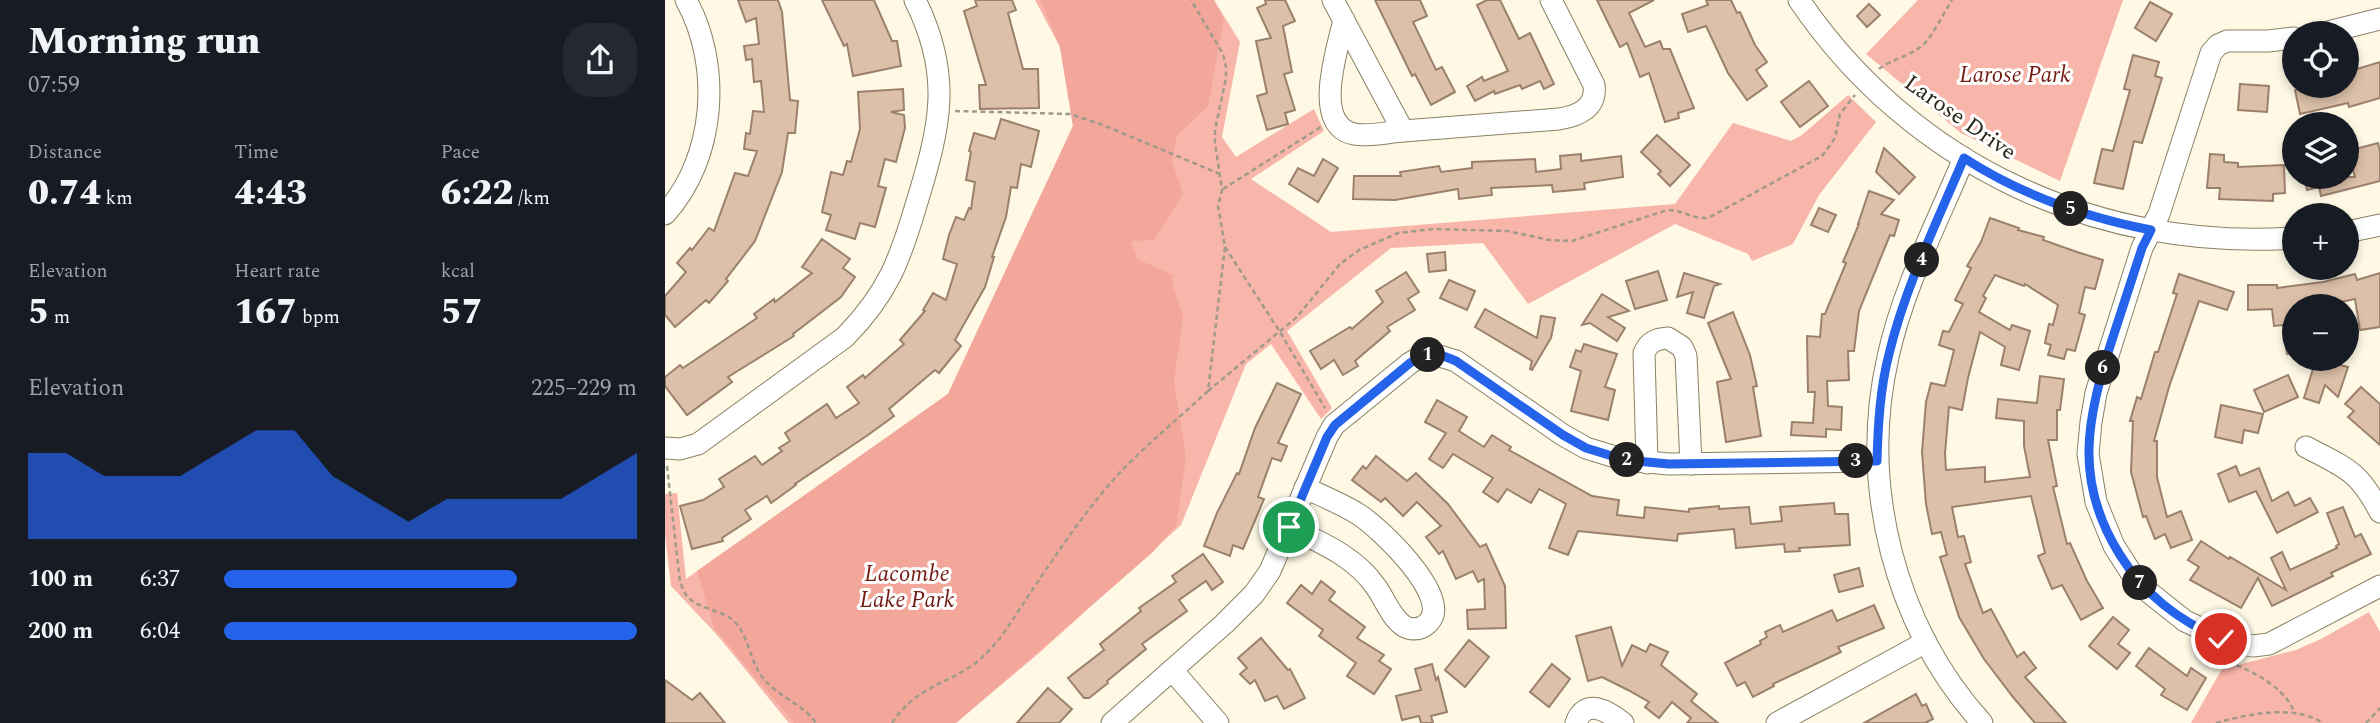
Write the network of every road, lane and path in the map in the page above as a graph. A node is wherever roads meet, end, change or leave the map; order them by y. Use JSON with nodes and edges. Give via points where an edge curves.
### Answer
{"nodes":[{"id":1,"x":686,"y":0,"type":"edge"},
{"id":2,"x":915,"y":0,"type":"edge"},
{"id":3,"x":1191,"y":0,"type":"edge"},
{"id":4,"x":1333,"y":0,"type":"edge"},
{"id":5,"x":1551,"y":0,"type":"edge"},
{"id":6,"x":1799,"y":0,"type":"edge"},
{"id":7,"x":1952,"y":0,"type":"edge"},
{"id":8,"x":2380,"y":19,"type":"edge"},
{"id":9,"x":1344,"y":20,"type":"junction"},
{"id":10,"x":2359,"y":24,"type":"edge"},
{"id":11,"x":2282,"y":39,"type":"edge"},
{"id":12,"x":1889,"y":61,"type":"dead end"},
{"id":13,"x":1858,"y":92,"type":"dead end"},
{"id":14,"x":939,"y":111,"type":"junction"},
{"id":15,"x":1327,"y":123,"type":"dead end"},
{"id":16,"x":1403,"y":131,"type":"junction"},
{"id":17,"x":1964,"y":158,"type":"junction"},
{"id":18,"x":1220,"y":174,"type":"junction"},
{"id":19,"x":1222,"y":190,"type":"junction"},
{"id":20,"x":665,"y":214,"type":"edge"},
{"id":21,"x":2380,"y":225,"type":"edge"},
{"id":22,"x":2359,"y":229,"type":"edge"},
{"id":23,"x":2151,"y":230,"type":"junction"},
{"id":24,"x":2282,"y":238,"type":"edge"},
{"id":25,"x":1225,"y":247,"type":"junction"},
{"id":26,"x":1280,"y":332,"type":"junction"},
{"id":27,"x":1208,"y":391,"type":"junction"},
{"id":28,"x":1328,"y":414,"type":"dead end"},
{"id":29,"x":2306,"y":447,"type":"dead end"},
{"id":30,"x":665,"y":449,"type":"edge"},
{"id":31,"x":1877,"y":461,"type":"junction"},
{"id":32,"x":1647,"y":463,"type":"junction"},
{"id":33,"x":1691,"y":464,"type":"junction"},
{"id":34,"x":1305,"y":488,"type":"junction"},
{"id":35,"x":2380,"y":512,"type":"edge"},
{"id":36,"x":1289,"y":527,"type":"junction"},
{"id":37,"x":2380,"y":586,"type":"edge"},
{"id":38,"x":1926,"y":642,"type":"junction"},
{"id":39,"x":2222,"y":658,"type":"dead end"},
{"id":40,"x":1172,"y":670,"type":"junction"},
{"id":41,"x":2380,"y":708,"type":"edge"},
{"id":42,"x":2294,"y":712,"type":"junction"},
{"id":43,"x":816,"y":723,"type":"edge"},
{"id":44,"x":892,"y":723,"type":"edge"},
{"id":45,"x":1112,"y":723,"type":"edge"},
{"id":46,"x":1218,"y":723,"type":"edge"},
{"id":47,"x":1576,"y":723,"type":"edge"},
{"id":48,"x":1623,"y":723,"type":"edge"},
{"id":49,"x":1777,"y":723,"type":"edge"},
{"id":50,"x":1982,"y":723,"type":"edge"},
{"id":51,"x":2216,"y":723,"type":"edge"},
{"id":52,"x":2323,"y":723,"type":"edge"},
{"id":53,"x":2366,"y":723,"type":"edge"}],
"edges":[{"from":1,"to":20,"type":"street","via":[[705,52],[708,106],[698,157]]},
{"from":2,"to":14,"type":"street","via":[[937,60]]},
{"from":3,"to":18,"type":"path","via":[[1226,67],[1215,130]]},
{"from":4,"to":9,"type":"street"},
{"from":5,"to":16,"type":"street","via":[[1594,85],[1595,97],[1586,110],[1559,119]]},
{"from":6,"to":17,"type":"street","name":"Larose Drive","via":[[1879,94]]},
{"from":7,"to":12,"type":"path","via":[[1924,44]]},
{"from":8,"to":10,"type":"street"},
{"from":9,"to":16,"type":"street"},
{"from":9,"to":16,"type":"street","via":[[1329,98],[1334,119],[1354,134]]},
{"from":11,"to":23,"type":"street","via":[[2227,41],[2214,49]]},
{"from":13,"to":26,"type":"path","via":[[1840,114],[1835,138],[1822,156],[1714,216],[1701,218],[1667,210],[1561,242],[1508,231],[1398,233],[1340,264]]},
{"from":14,"to":18,"type":"path","via":[[1070,114]]},
{"from":14,"to":30,"type":"street","via":[[932,152],[903,249],[875,304],[845,337],[698,444]]},
{"from":15,"to":19,"type":"path"},
{"from":17,"to":23,"type":"street","name":"Larose Drive","via":[[2051,202]]},
{"from":17,"to":31,"type":"street","via":[[1892,339],[1880,406]]},
{"from":18,"to":19,"type":"path"},
{"from":19,"to":25,"type":"path","via":[[1218,206]]},
{"from":21,"to":22,"type":"street"},
{"from":23,"to":24,"type":"street","name":"Larose Drive","via":[[2220,239]]},
{"from":23,"to":37,"type":"street","via":[[2099,380],[2089,440],[2089,472],[2096,502],[2125,562],[2170,611],[2221,639],[2253,646],[2275,641]]},
{"from":25,"to":26,"type":"path"},
{"from":25,"to":27,"type":"path"},
{"from":26,"to":27,"type":"path"},
{"from":26,"to":28,"type":"path"},
{"from":27,"to":44,"type":"path","via":[[1117,476],[1083,516],[989,651],[912,699]]},
{"from":29,"to":35,"type":"street","via":[[2358,477]]},
{"from":30,"to":43,"type":"path","via":[[680,582],[687,596],[737,624],[763,678]]},
{"from":31,"to":33,"type":"street"},
{"from":31,"to":38,"type":"street","via":[[1894,564]]},
{"from":32,"to":33,"type":"street"},
{"from":32,"to":33,"type":"street","via":[[1644,354],[1648,344],[1668,338],[1682,347],[1686,356]]},
{"from":32,"to":34,"type":"street","via":[[1586,448],[1456,361],[1433,354],[1410,363],[1335,425]]},
{"from":34,"to":36,"type":"street"},
{"from":34,"to":36,"type":"street","via":[[1359,515],[1389,539],[1427,589],[1434,610],[1431,619],[1425,626],[1405,627],[1360,568],[1331,547]]},
{"from":36,"to":40,"type":"street","via":[[1254,594]]},
{"from":38,"to":49,"type":"street"},
{"from":38,"to":50,"type":"street","via":[[1948,680]]},
{"from":39,"to":42,"type":"path","via":[[2270,684]]},
{"from":40,"to":45,"type":"street"},
{"from":40,"to":46,"type":"street"},
{"from":41,"to":53,"type":"path"},
{"from":42,"to":51,"type":"path"},
{"from":42,"to":52,"type":"path"},
{"from":47,"to":48,"type":"street","via":[[1585,710],[1597,708]]}]}
